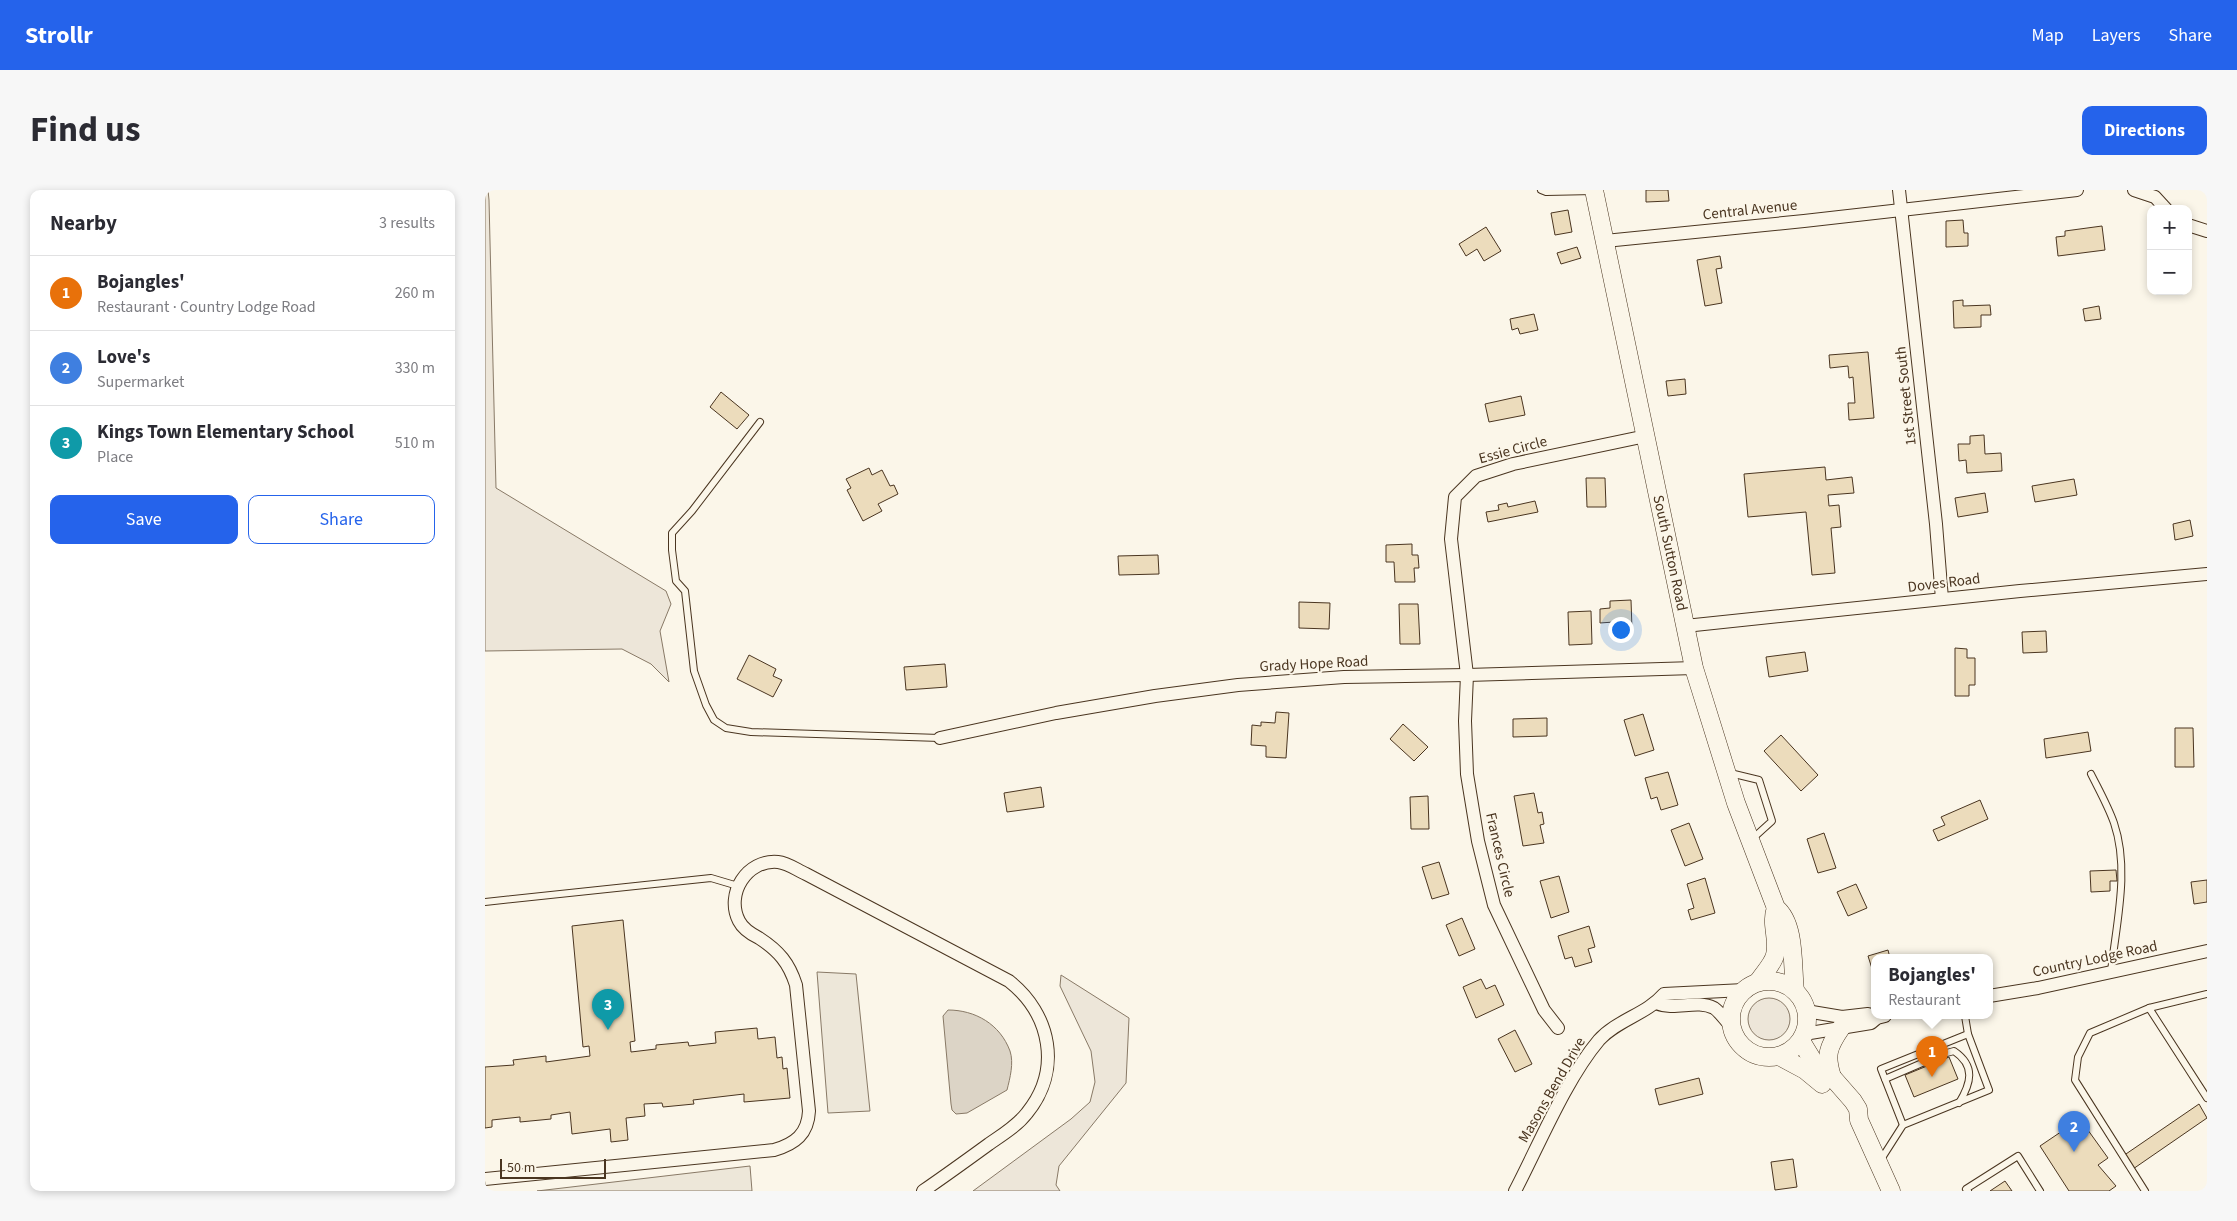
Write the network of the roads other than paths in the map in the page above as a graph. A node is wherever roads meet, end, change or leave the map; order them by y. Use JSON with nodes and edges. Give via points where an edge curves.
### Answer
{"nodes":[{"id":1,"x":1541,"y":190,"type":"edge"},
{"id":2,"x":1595,"y":190,"type":"edge"},
{"id":3,"x":1899,"y":190,"type":"edge"},
{"id":4,"x":2077,"y":190,"type":"edge"},
{"id":5,"x":2134,"y":190,"type":"edge"},
{"id":6,"x":2156,"y":194,"type":"edge"},
{"id":7,"x":2163,"y":205,"type":"edge"},
{"id":8,"x":1901,"y":209,"type":"junction"},
{"id":9,"x":2192,"y":226,"type":"edge"},
{"id":10,"x":2207,"y":231,"type":"edge"},
{"id":11,"x":1605,"y":241,"type":"junction"},
{"id":12,"x":760,"y":422,"type":"dead end"},
{"id":13,"x":1646,"y":436,"type":"junction"},
{"id":14,"x":2207,"y":574,"type":"edge"},
{"id":15,"x":1942,"y":599,"type":"junction"},
{"id":16,"x":1685,"y":626,"type":"junction"},
{"id":17,"x":1694,"y":668,"type":"junction"},
{"id":18,"x":1467,"y":676,"type":"junction"},
{"id":19,"x":940,"y":738,"type":"joint"},
{"id":20,"x":1726,"y":772,"type":"junction"},
{"id":21,"x":2091,"y":774,"type":"dead end"},
{"id":22,"x":1750,"y":841,"type":"junction"},
{"id":23,"x":738,"y":886,"type":"junction"},
{"id":24,"x":485,"y":902,"type":"edge"},
{"id":25,"x":1776,"y":908,"type":"junction"},
{"id":26,"x":2207,"y":951,"type":"edge"},
{"id":27,"x":2111,"y":972,"type":"junction"},
{"id":28,"x":1751,"y":986,"type":"junction"},
{"id":29,"x":1795,"y":991,"type":"junction"},
{"id":30,"x":2207,"y":994,"type":"edge"},
{"id":31,"x":1993,"y":995,"type":"edge"},
{"id":32,"x":1656,"y":1003,"type":"junction"},
{"id":33,"x":2149,"y":1008,"type":"junction"},
{"id":34,"x":1806,"y":1011,"type":"junction"},
{"id":35,"x":1871,"y":1015,"type":"edge"},
{"id":36,"x":1878,"y":1019,"type":"edge"},
{"id":37,"x":1966,"y":1019,"type":"edge"},
{"id":38,"x":1730,"y":1025,"type":"junction"},
{"id":39,"x":1558,"y":1028,"type":"dead end"},
{"id":40,"x":1841,"y":1028,"type":"junction"},
{"id":41,"x":1969,"y":1034,"type":"junction"},
{"id":42,"x":1802,"y":1037,"type":"junction"},
{"id":43,"x":1779,"y":1056,"type":"junction"},
{"id":44,"x":1832,"y":1077,"type":"junction"},
{"id":45,"x":1885,"y":1079,"type":"junction"},
{"id":46,"x":2207,"y":1098,"type":"edge"},
{"id":47,"x":1959,"y":1102,"type":"junction"},
{"id":48,"x":1859,"y":1120,"type":"junction"},
{"id":49,"x":1903,"y":1125,"type":"junction"},
{"id":50,"x":1879,"y":1162,"type":"junction"},
{"id":51,"x":485,"y":1179,"type":"edge"},
{"id":52,"x":923,"y":1191,"type":"edge"},
{"id":53,"x":1515,"y":1191,"type":"edge"},
{"id":54,"x":1891,"y":1191,"type":"edge"},
{"id":55,"x":1968,"y":1191,"type":"edge"},
{"id":56,"x":2040,"y":1191,"type":"edge"},
{"id":57,"x":2145,"y":1191,"type":"edge"}],
"edges":[{"from":1,"to":2,"type":"lane"},
{"from":2,"to":11,"type":"main road","name":"South Sutton Road"},
{"from":3,"to":8,"type":"street","name":"1st Street South"},
{"from":4,"to":8,"type":"street","name":"Central Avenue"},
{"from":5,"to":6,"type":"street"},
{"from":6,"to":7,"type":"street"},
{"from":8,"to":11,"type":"street","name":"Central Avenue"},
{"from":8,"to":15,"type":"street","name":"1st Street South"},
{"from":9,"to":10,"type":"street"},
{"from":11,"to":13,"type":"main road","name":"South Sutton Road"},
{"from":12,"to":19,"type":"lane","via":[[672,532],[676,582],[685,591],[688,601],[694,671],[714,720],[727,728],[751,732]]},
{"from":13,"to":16,"type":"main road","name":"South Sutton Road"},
{"from":13,"to":18,"type":"street","name":"Essie Circle","via":[[1513,464],[1476,476],[1455,497],[1451,539]]},
{"from":14,"to":15,"type":"street","name":"Doves Road"},
{"from":15,"to":16,"type":"street","name":"Doves Road"},
{"from":16,"to":17,"type":"main road","name":"South Sutton Road"},
{"from":17,"to":18,"type":"street","name":"Grady Hope Road"},
{"from":17,"to":20,"type":"main road","name":"South Sutton Road"},
{"from":18,"to":19,"type":"street","name":"Grady Hope Road","via":[[1344,677],[1239,685],[1101,706]]},
{"from":18,"to":39,"type":"street","name":"Frances Circle","via":[[1467,774],[1478,841],[1494,905],[1544,1010]]},
{"from":20,"to":22,"type":"main road","name":"South Sutton Road"},
{"from":20,"to":22,"type":"lane","via":[[1759,780],[1772,821]]},
{"from":21,"to":27,"type":"lane","via":[[2114,824],[2121,861]]},
{"from":22,"to":25,"type":"main road","name":"South Sutton Road"},
{"from":23,"to":24,"type":"lane","via":[[711,878]]},
{"from":23,"to":51,"type":"street","via":[[736,914],[741,924],[785,959],[796,985],[809,1111],[809,1121],[802,1135],[795,1142],[774,1150]]},
{"from":23,"to":52,"type":"street","via":[[758,866],[778,862],[789,865],[1009,981],[1037,1011],[1045,1034],[1047,1060],[1044,1080],[1034,1103],[1011,1128]]},
{"from":25,"to":28,"type":"main road","name":"South Sutton Road","via":[[1772,918],[1777,943],[1775,958]]},
{"from":25,"to":29,"type":"main road","name":"South Sutton Road","via":[[1784,914],[1789,927]]},
{"from":26,"to":27,"type":"street","name":"Country Lodge Road"},
{"from":27,"to":31,"type":"street","name":"Country Lodge Road"},
{"from":28,"to":29,"type":"main road","via":[[1771,981]]},
{"from":28,"to":32,"type":"street","name":"Masons Bend Drive","via":[[1665,994]]},
{"from":28,"to":38,"type":"main road","via":[[1733,1006]]},
{"from":29,"to":34,"type":"main road"},
{"from":30,"to":33,"type":"lane"},
{"from":32,"to":38,"type":"street","via":[[1666,1008],[1704,1005],[1715,1009]]},
{"from":32,"to":53,"type":"street","name":"Masons Bend Drive","via":[[1616,1026],[1590,1052]]},
{"from":33,"to":46,"type":"lane"},
{"from":33,"to":57,"type":"lane","via":[[2090,1033],[2078,1057],[2075,1080]]},
{"from":34,"to":35,"type":"street","via":[[1842,1017]]},
{"from":34,"to":42,"type":"main road","via":[[1807,1023]]},
{"from":36,"to":40,"type":"street"},
{"from":37,"to":41,"type":"lane"},
{"from":38,"to":43,"type":"main road","via":[[1742,1048],[1753,1055]]},
{"from":40,"to":42,"type":"street"},
{"from":40,"to":44,"type":"main road","via":[[1829,1046],[1828,1065]]},
{"from":41,"to":45,"type":"lane","via":[[1881,1070]]},
{"from":41,"to":47,"type":"lane","via":[[1989,1090]]},
{"from":42,"to":43,"type":"main road","via":[[1787,1053]]},
{"from":42,"to":44,"type":"main road","via":[[1815,1064]]},
{"from":43,"to":48,"type":"main road","via":[[1805,1070],[1828,1089],[1849,1115]]},
{"from":44,"to":48,"type":"main road","via":[[1858,1109]]},
{"from":45,"to":47,"type":"lane","via":[[1955,1051],[1964,1058],[1969,1079],[1968,1088]]},
{"from":45,"to":49,"type":"lane"},
{"from":47,"to":49,"type":"lane"},
{"from":48,"to":50,"type":"main road"},
{"from":49,"to":50,"type":"lane"},
{"from":50,"to":54,"type":"main road"},
{"from":55,"to":56,"type":"lane","via":[[1966,1189],[2018,1156]]}]}
